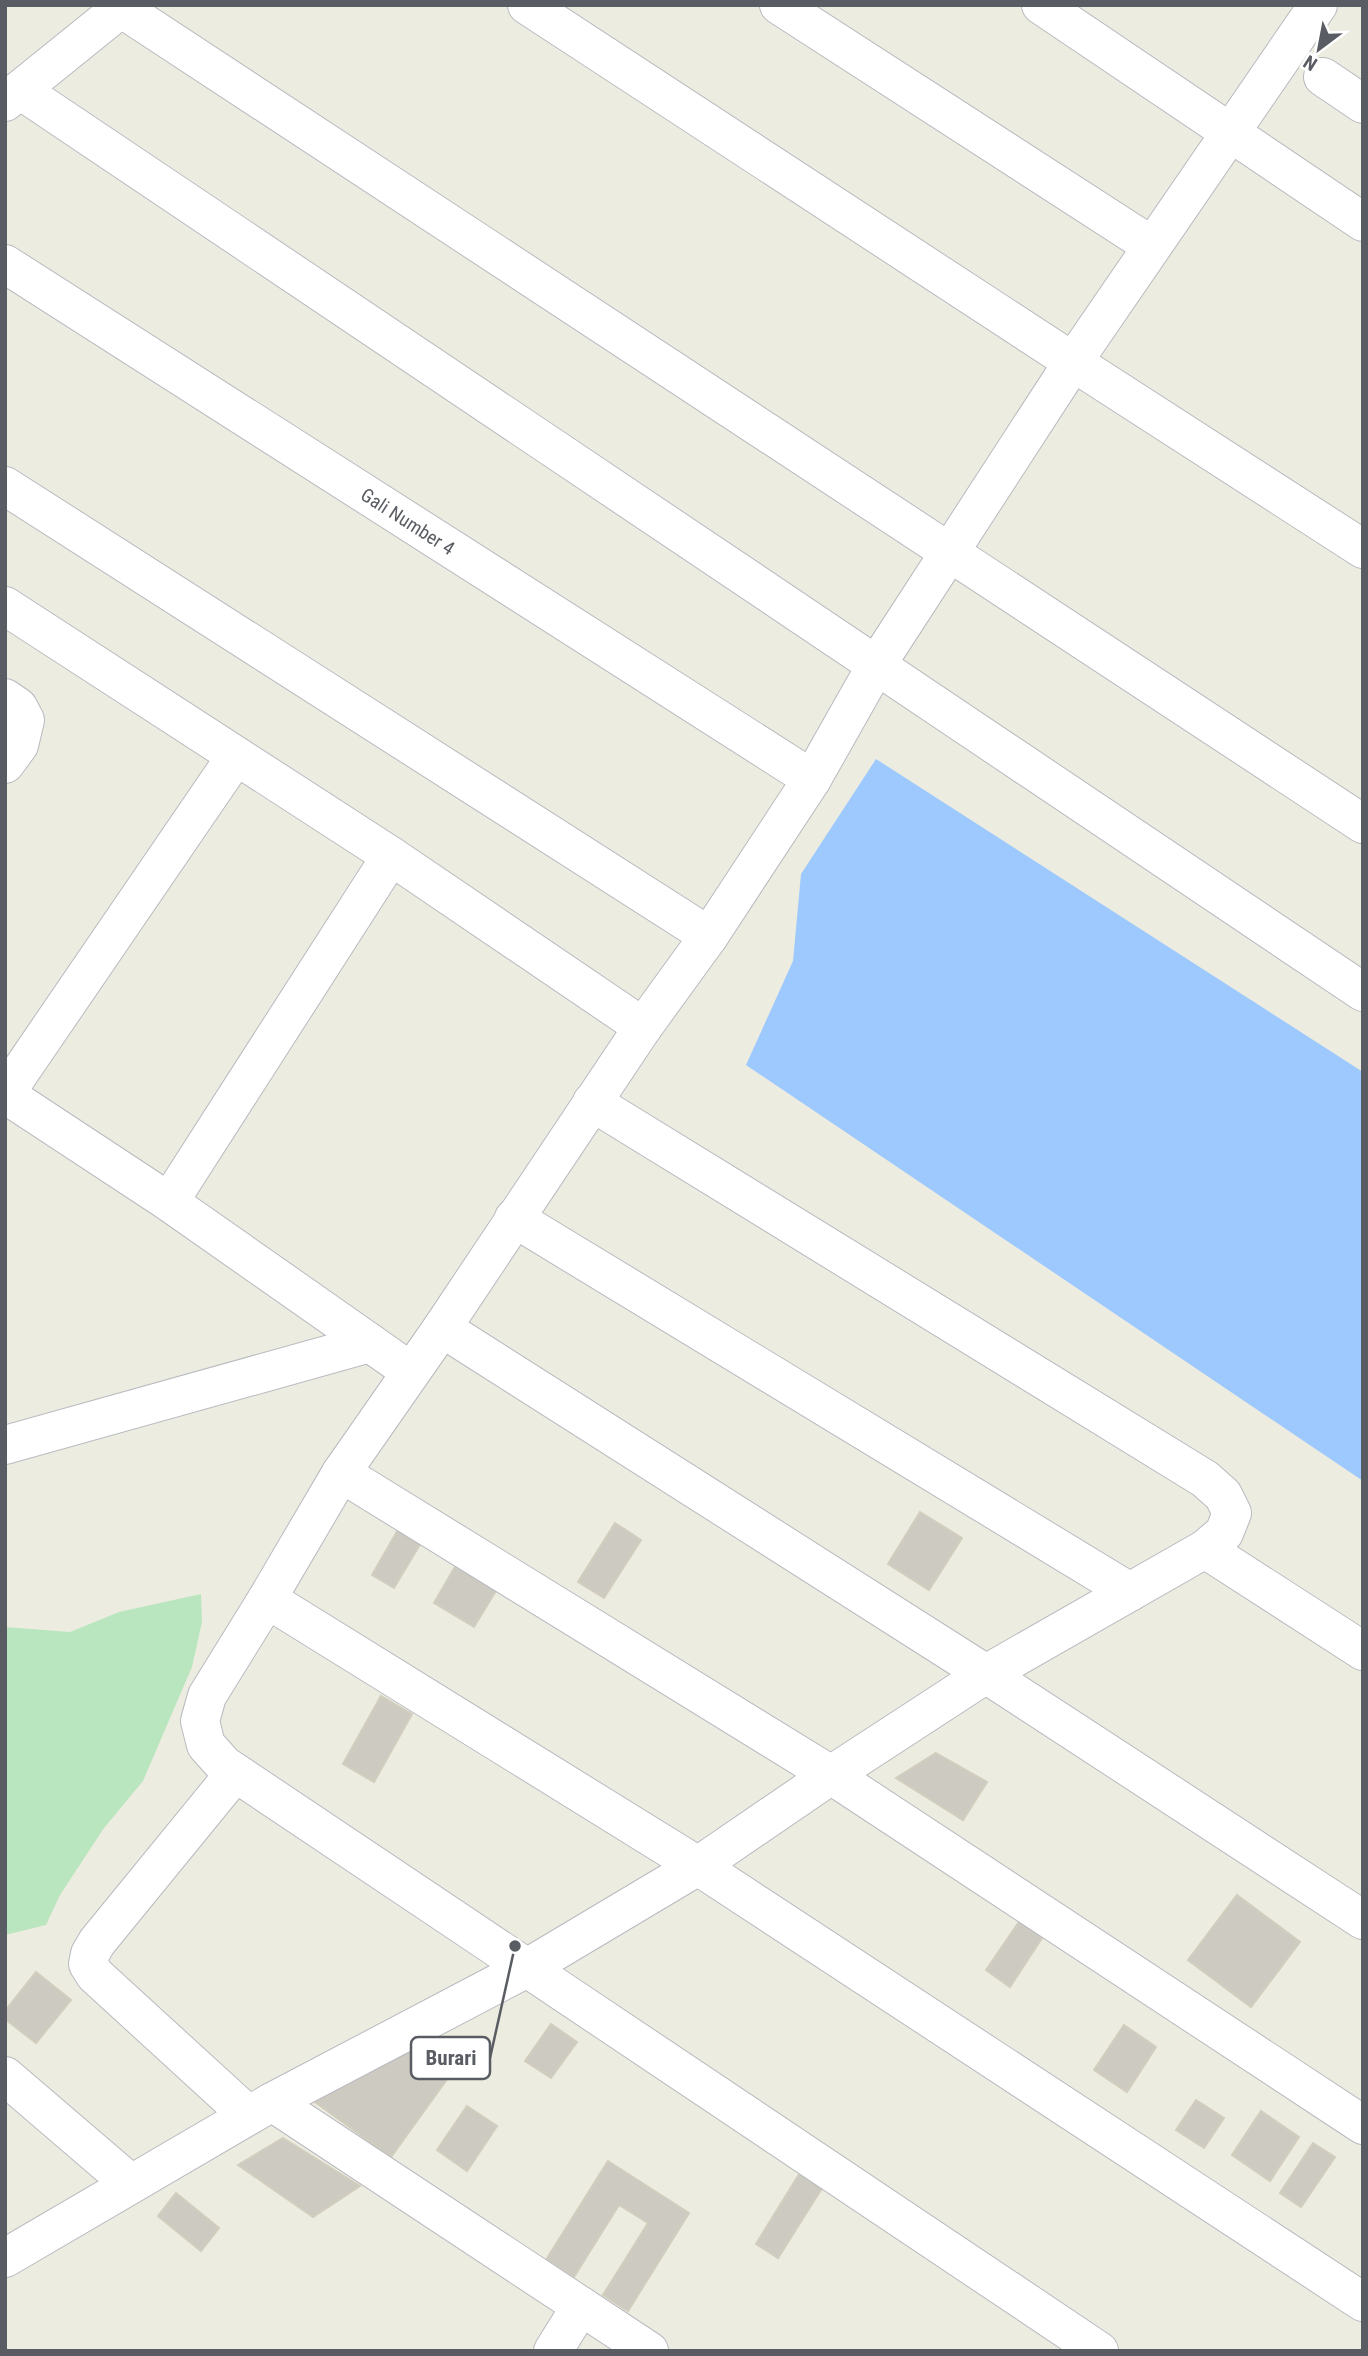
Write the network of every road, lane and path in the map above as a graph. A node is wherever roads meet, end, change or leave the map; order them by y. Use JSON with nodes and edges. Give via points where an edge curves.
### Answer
{"nodes":[{"id":1,"x":527,"y":5,"type":"edge"},
{"id":2,"x":779,"y":5,"type":"edge"},
{"id":3,"x":1041,"y":5,"type":"edge"},
{"id":4,"x":1318,"y":5,"type":"edge"},
{"id":5,"x":123,"y":7,"type":"edge"},
{"id":6,"x":1323,"y":77,"type":"dead end"},
{"id":7,"x":13,"y":96,"type":"edge"},
{"id":8,"x":1363,"y":104,"type":"edge"},
{"id":9,"x":1230,"y":132,"type":"junction"},
{"id":10,"x":1363,"y":222,"type":"edge"},
{"id":11,"x":1152,"y":246,"type":"junction"},
{"id":12,"x":5,"y":264,"type":"edge"},
{"id":13,"x":1073,"y":362,"type":"junction"},
{"id":14,"x":5,"y":486,"type":"edge"},
{"id":15,"x":1363,"y":549,"type":"edge"},
{"id":16,"x":950,"y":552,"type":"junction"},
{"id":17,"x":5,"y":606,"type":"edge"},
{"id":18,"x":877,"y":664,"type":"junction"},
{"id":19,"x":5,"y":698,"type":"edge"},
{"id":20,"x":236,"y":756,"type":"junction"},
{"id":21,"x":5,"y":764,"type":"edge"},
{"id":22,"x":812,"y":779,"type":"junction"},
{"id":23,"x":1363,"y":824,"type":"edge"},
{"id":24,"x":391,"y":856,"type":"junction"},
{"id":25,"x":709,"y":936,"type":"junction"},
{"id":26,"x":1363,"y":992,"type":"edge"},
{"id":27,"x":643,"y":1027,"type":"junction"},
{"id":28,"x":5,"y":1094,"type":"edge"},
{"id":29,"x":592,"y":1102,"type":"junction"},
{"id":30,"x":169,"y":1202,"type":"junction"},
{"id":31,"x":514,"y":1218,"type":"junction"},
{"id":32,"x":442,"y":1328,"type":"junction"},
{"id":33,"x":370,"y":1343,"type":"junction"},
{"id":34,"x":410,"y":1371,"type":"junction"},
{"id":35,"x":5,"y":1445,"type":"edge"},
{"id":36,"x":341,"y":1473,"type":"junction"},
{"id":37,"x":1205,"y":1549,"type":"junction"},
{"id":38,"x":1130,"y":1592,"type":"junction"},
{"id":39,"x":267,"y":1599,"type":"junction"},
{"id":40,"x":1363,"y":1651,"type":"edge"},
{"id":41,"x":986,"y":1674,"type":"junction"},
{"id":42,"x":235,"y":1773,"type":"junction"},
{"id":43,"x":831,"y":1776,"type":"junction"},
{"id":44,"x":698,"y":1866,"type":"junction"},
{"id":45,"x":1363,"y":1920,"type":"edge"},
{"id":46,"x":527,"y":1968,"type":"junction"},
{"id":47,"x":5,"y":2076,"type":"edge"},
{"id":48,"x":260,"y":2108,"type":"junction"},
{"id":49,"x":1358,"y":2111,"type":"edge"},
{"id":50,"x":131,"y":2184,"type":"junction"},
{"id":51,"x":5,"y":2259,"type":"edge"},
{"id":52,"x":1363,"y":2301,"type":"edge"},
{"id":53,"x":581,"y":2306,"type":"junction"},
{"id":54,"x":553,"y":2351,"type":"edge"},
{"id":55,"x":649,"y":2351,"type":"edge"},
{"id":56,"x":1099,"y":2351,"type":"edge"}],
"edges":[{"from":1,"to":13,"type":"street"},
{"from":2,"to":11,"type":"street"},
{"from":3,"to":9,"type":"street"},
{"from":4,"to":9,"type":"street"},
{"from":5,"to":7,"type":"street"},
{"from":5,"to":16,"type":"street"},
{"from":6,"to":8,"type":"street"},
{"from":7,"to":18,"type":"street"},
{"from":9,"to":10,"type":"street"},
{"from":9,"to":11,"type":"street"},
{"from":11,"to":13,"type":"street"},
{"from":12,"to":22,"type":"street","name":"Gali Number 4"},
{"from":13,"to":15,"type":"street"},
{"from":13,"to":16,"type":"street"},
{"from":14,"to":25,"type":"street"},
{"from":16,"to":18,"type":"street"},
{"from":16,"to":23,"type":"street"},
{"from":17,"to":20,"type":"street"},
{"from":18,"to":22,"type":"street"},
{"from":18,"to":26,"type":"street"},
{"from":19,"to":21,"type":"street","via":[[18,707],[25,720],[19,745]]},
{"from":20,"to":24,"type":"street"},
{"from":20,"to":28,"type":"street"},
{"from":22,"to":25,"type":"street"},
{"from":24,"to":27,"type":"street"},
{"from":24,"to":30,"type":"street"},
{"from":25,"to":27,"type":"street"},
{"from":27,"to":29,"type":"street"},
{"from":28,"to":30,"type":"street"},
{"from":29,"to":31,"type":"street"},
{"from":29,"to":37,"type":"street","via":[[1205,1479],[1223,1495],[1232,1513],[1223,1533]]},
{"from":30,"to":33,"type":"street"},
{"from":31,"to":32,"type":"street"},
{"from":31,"to":38,"type":"street"},
{"from":32,"to":34,"type":"street"},
{"from":32,"to":41,"type":"street"},
{"from":33,"to":34,"type":"street"},
{"from":33,"to":35,"type":"street"},
{"from":34,"to":36,"type":"street"},
{"from":36,"to":39,"type":"street"},
{"from":36,"to":43,"type":"street"},
{"from":37,"to":38,"type":"street"},
{"from":37,"to":40,"type":"street"},
{"from":38,"to":41,"type":"street"},
{"from":39,"to":42,"type":"street","via":[[207,1696],[200,1721],[206,1745]]},
{"from":39,"to":44,"type":"street"},
{"from":41,"to":43,"type":"street"},
{"from":41,"to":45,"type":"street"},
{"from":42,"to":46,"type":"street"},
{"from":42,"to":48,"type":"street","via":[[97,1942],[88,1964],[95,1975]]},
{"from":43,"to":44,"type":"street"},
{"from":43,"to":49,"type":"street"},
{"from":44,"to":46,"type":"street"},
{"from":44,"to":52,"type":"street"},
{"from":46,"to":48,"type":"street"},
{"from":46,"to":56,"type":"street"},
{"from":47,"to":50,"type":"street"},
{"from":48,"to":50,"type":"street"},
{"from":48,"to":53,"type":"street"},
{"from":50,"to":51,"type":"street"},
{"from":53,"to":54,"type":"street"},
{"from":53,"to":55,"type":"street"}]}
